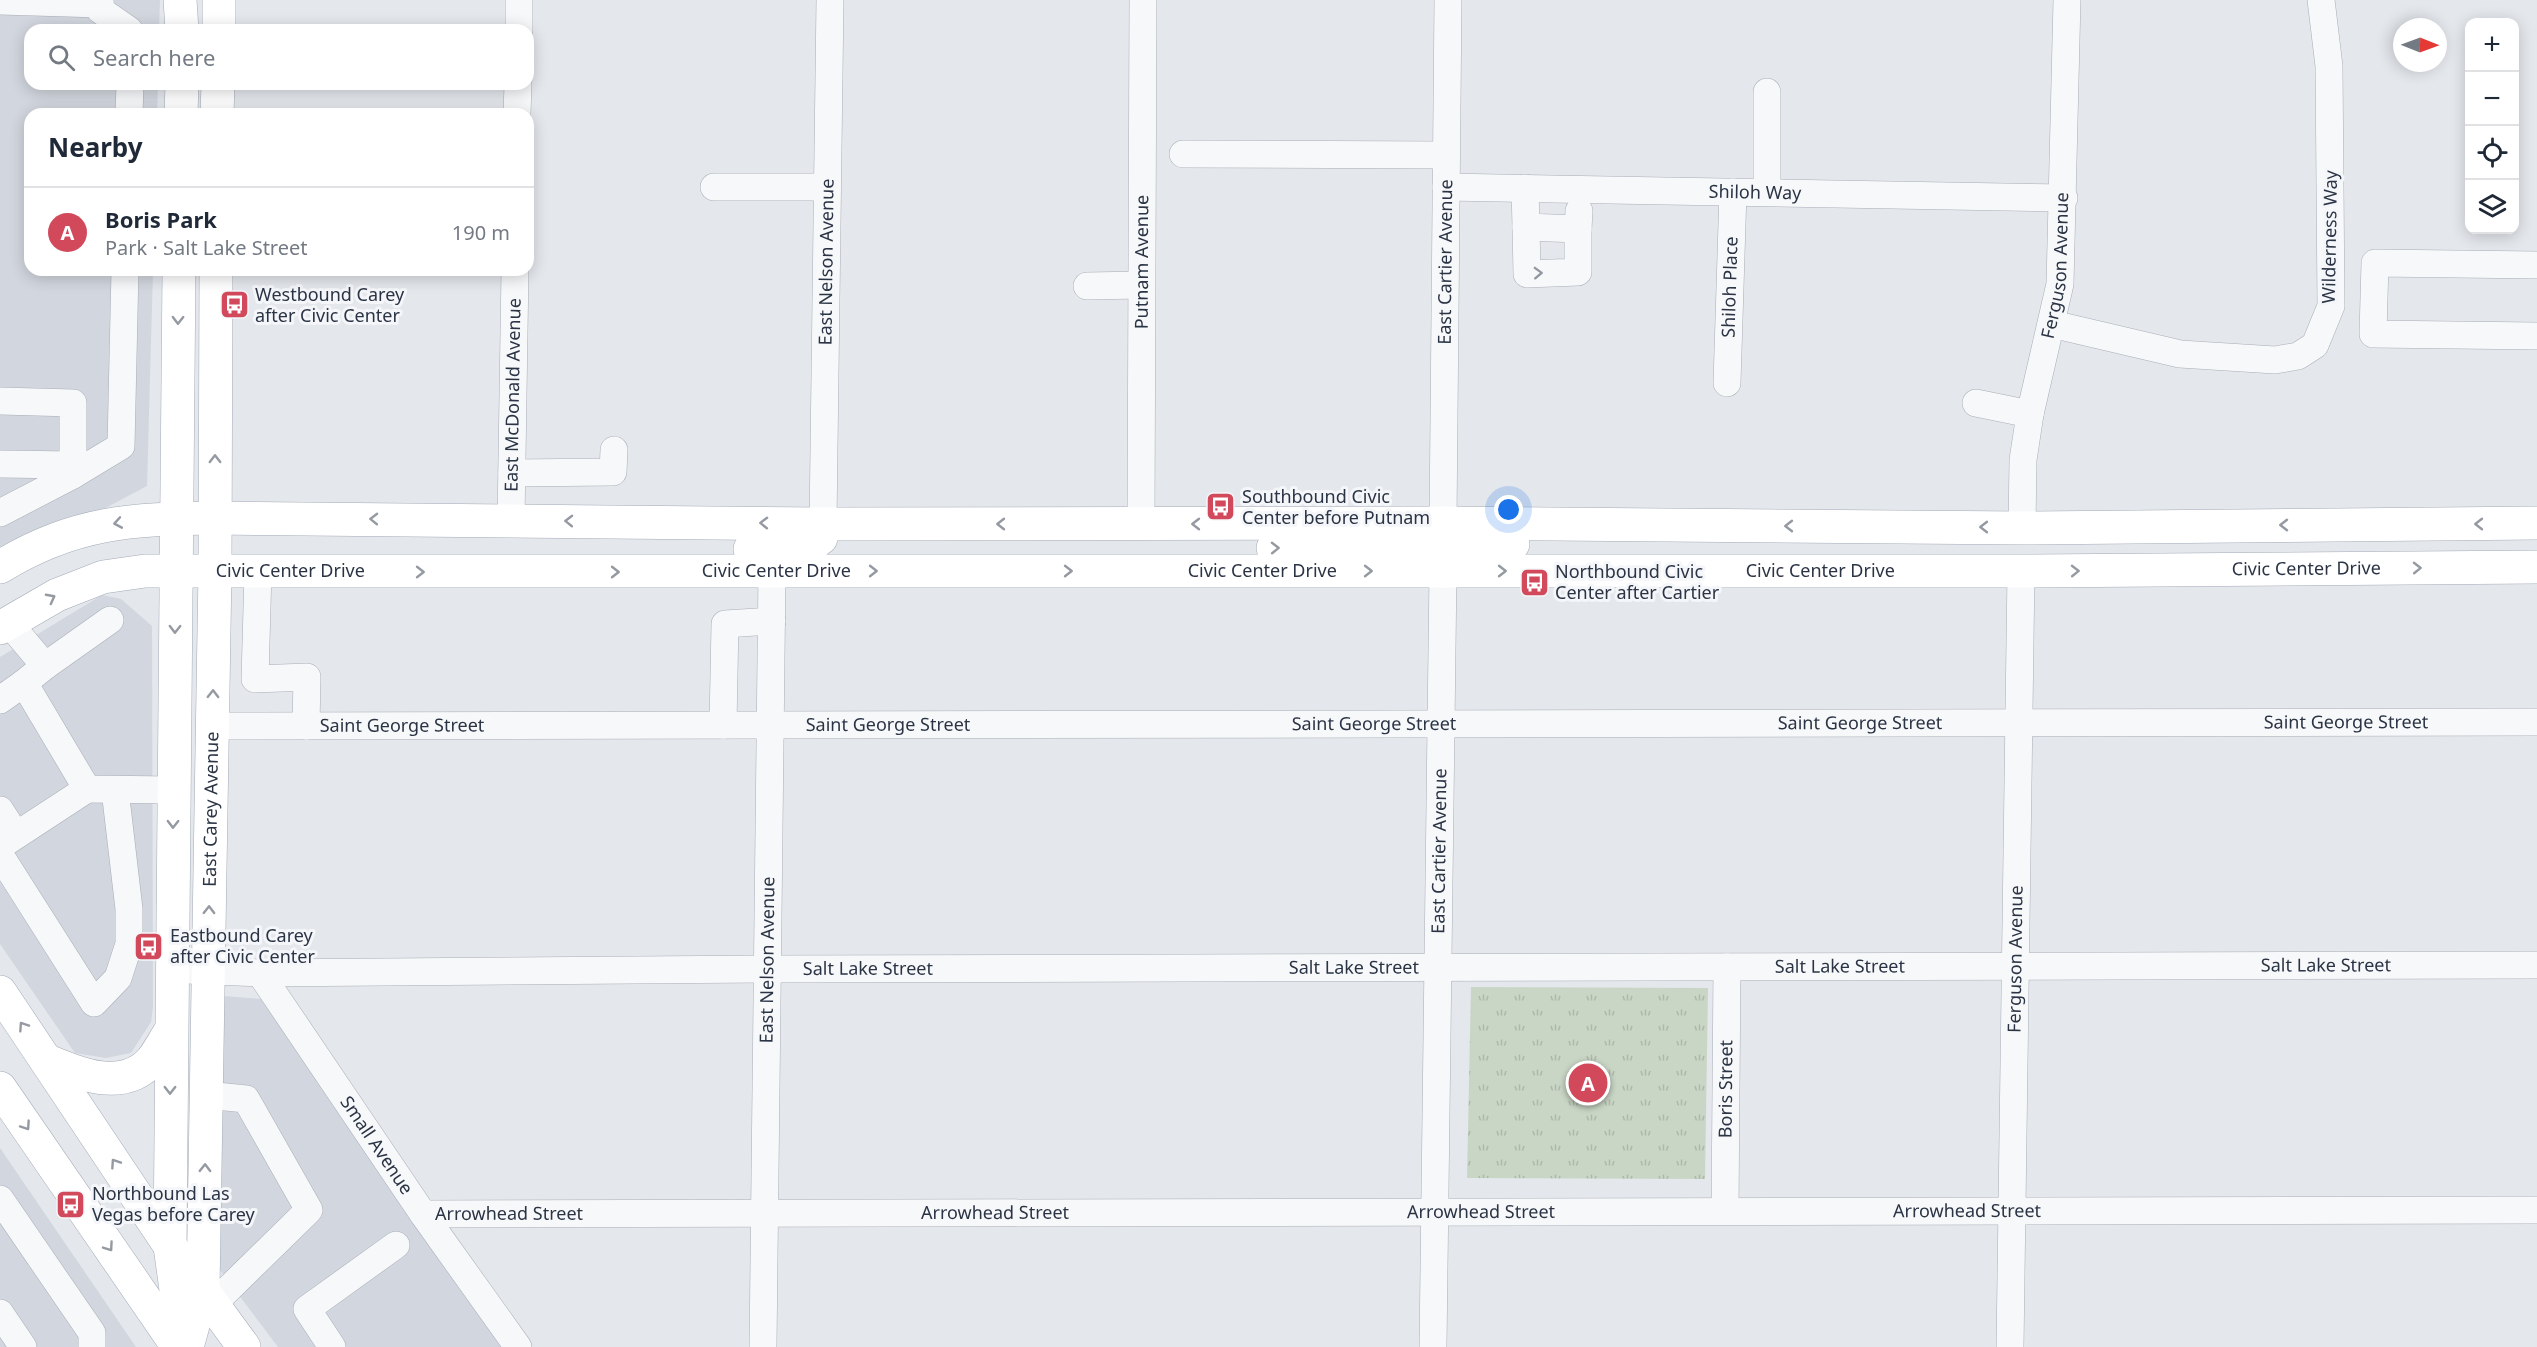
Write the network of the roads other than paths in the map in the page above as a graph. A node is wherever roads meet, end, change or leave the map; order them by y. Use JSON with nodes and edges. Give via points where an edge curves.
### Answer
{"nodes":[{"id":1,"x":180,"y":0,"type":"edge"},
{"id":2,"x":219,"y":0,"type":"edge"},
{"id":3,"x":519,"y":0,"type":"edge"},
{"id":4,"x":830,"y":0,"type":"edge"},
{"id":5,"x":1143,"y":0,"type":"edge"},
{"id":6,"x":1448,"y":0,"type":"edge"},
{"id":7,"x":2067,"y":0,"type":"edge"},
{"id":8,"x":2321,"y":0,"type":"edge"},
{"id":9,"x":0,"y":1,"type":"edge"},
{"id":10,"x":100,"y":2,"type":"edge"},
{"id":11,"x":120,"y":24,"type":"edge"},
{"id":12,"x":182,"y":24,"type":"edge"},
{"id":13,"x":219,"y":24,"type":"edge"},
{"id":14,"x":519,"y":24,"type":"edge"},
{"id":15,"x":130,"y":90,"type":"edge"},
{"id":16,"x":182,"y":90,"type":"edge"},
{"id":17,"x":218,"y":90,"type":"edge"},
{"id":18,"x":518,"y":90,"type":"edge"},
{"id":19,"x":1767,"y":92,"type":"dead end"},
{"id":20,"x":129,"y":108,"type":"edge"},
{"id":21,"x":181,"y":108,"type":"edge"},
{"id":22,"x":218,"y":108,"type":"edge"},
{"id":23,"x":517,"y":108,"type":"edge"},
{"id":24,"x":1183,"y":154,"type":"dead end"},
{"id":25,"x":1446,"y":155,"type":"junction"},
{"id":26,"x":714,"y":187,"type":"dead end"},
{"id":27,"x":827,"y":187,"type":"junction"},
{"id":28,"x":1446,"y":187,"type":"junction"},
{"id":29,"x":1525,"y":188,"type":"junction"},
{"id":30,"x":1580,"y":189,"type":"junction"},
{"id":31,"x":1733,"y":192,"type":"junction"},
{"id":32,"x":1767,"y":192,"type":"junction"},
{"id":33,"x":2064,"y":198,"type":"junction"},
{"id":34,"x":1526,"y":227,"type":"junction"},
{"id":35,"x":1578,"y":229,"type":"junction"},
{"id":36,"x":2537,"y":265,"type":"edge"},
{"id":37,"x":125,"y":276,"type":"edge"},
{"id":38,"x":179,"y":276,"type":"edge"},
{"id":39,"x":216,"y":276,"type":"edge"},
{"id":40,"x":515,"y":276,"type":"edge"},
{"id":41,"x":1141,"y":285,"type":"junction"},
{"id":42,"x":1087,"y":286,"type":"dead end"},
{"id":43,"x":2052,"y":324,"type":"junction"},
{"id":44,"x":2537,"y":336,"type":"edge"},
{"id":45,"x":1727,"y":382,"type":"dead end"},
{"id":46,"x":0,"y":401,"type":"edge"},
{"id":47,"x":1976,"y":403,"type":"dead end"},
{"id":48,"x":2030,"y":414,"type":"junction"},
{"id":49,"x":614,"y":450,"type":"dead end"},
{"id":50,"x":0,"y":464,"type":"edge"},
{"id":51,"x":73,"y":470,"type":"junction"},
{"id":52,"x":512,"y":473,"type":"junction"},
{"id":53,"x":0,"y":513,"type":"edge"},
{"id":54,"x":176,"y":518,"type":"junction"},
{"id":55,"x":215,"y":518,"type":"junction"},
{"id":56,"x":511,"y":521,"type":"junction"},
{"id":57,"x":1443,"y":523,"type":"junction"},
{"id":58,"x":2537,"y":523,"type":"edge"},
{"id":59,"x":823,"y":524,"type":"junction"},
{"id":60,"x":1141,"y":524,"type":"junction"},
{"id":61,"x":1674,"y":525,"type":"junction"},
{"id":62,"x":2163,"y":526,"type":"junction"},
{"id":63,"x":2022,"y":528,"type":"junction"},
{"id":64,"x":0,"y":567,"type":"edge"},
{"id":65,"x":2537,"y":567,"type":"edge"},
{"id":66,"x":175,"y":570,"type":"junction"},
{"id":67,"x":215,"y":571,"type":"junction"},
{"id":68,"x":258,"y":571,"type":"junction"},
{"id":69,"x":1203,"y":571,"type":"junction"},
{"id":70,"x":1443,"y":571,"type":"junction"},
{"id":71,"x":1870,"y":571,"type":"junction"},
{"id":72,"x":2021,"y":571,"type":"junction"},
{"id":73,"x":686,"y":572,"type":"junction"},
{"id":74,"x":772,"y":572,"type":"junction"},
{"id":75,"x":110,"y":620,"type":"dead end"},
{"id":76,"x":771,"y":621,"type":"junction"},
{"id":77,"x":4,"y":625,"type":"edge"},
{"id":78,"x":45,"y":666,"type":"junction"},
{"id":79,"x":24,"y":683,"type":"junction"},
{"id":80,"x":0,"y":700,"type":"edge"},
{"id":81,"x":2537,"y":722,"type":"edge"},
{"id":82,"x":2019,"y":723,"type":"junction"},
{"id":83,"x":1442,"y":724,"type":"junction"},
{"id":84,"x":723,"y":725,"type":"junction"},
{"id":85,"x":771,"y":725,"type":"junction"},
{"id":86,"x":212,"y":726,"type":"junction"},
{"id":87,"x":306,"y":726,"type":"junction"},
{"id":88,"x":87,"y":789,"type":"junction"},
{"id":89,"x":115,"y":790,"type":"junction"},
{"id":90,"x":173,"y":790,"type":"junction"},
{"id":91,"x":0,"y":810,"type":"edge"},
{"id":92,"x":5,"y":845,"type":"edge"},
{"id":93,"x":2537,"y":965,"type":"edge"},
{"id":94,"x":2016,"y":966,"type":"junction"},
{"id":95,"x":1727,"y":967,"type":"junction"},
{"id":96,"x":1439,"y":968,"type":"junction"},
{"id":97,"x":768,"y":969,"type":"junction"},
{"id":98,"x":171,"y":970,"type":"junction"},
{"id":99,"x":208,"y":971,"type":"junction"},
{"id":100,"x":260,"y":973,"type":"junction"},
{"id":101,"x":0,"y":992,"type":"edge"},
{"id":102,"x":171,"y":1032,"type":"junction"},
{"id":103,"x":46,"y":1060,"type":"junction"},
{"id":104,"x":0,"y":1088,"type":"edge"},
{"id":105,"x":206,"y":1095,"type":"junction"},
{"id":106,"x":0,"y":1199,"type":"edge"},
{"id":107,"x":2537,"y":1210,"type":"edge"},
{"id":108,"x":1725,"y":1211,"type":"junction"},
{"id":109,"x":2012,"y":1211,"type":"junction"},
{"id":110,"x":1435,"y":1212,"type":"junction"},
{"id":111,"x":765,"y":1213,"type":"junction"},
{"id":112,"x":423,"y":1214,"type":"junction"},
{"id":113,"x":396,"y":1245,"type":"dead end"},
{"id":114,"x":170,"y":1246,"type":"junction"},
{"id":115,"x":208,"y":1297,"type":"junction"},
{"id":116,"x":0,"y":1313,"type":"edge"},
{"id":117,"x":23,"y":1347,"type":"edge"},
{"id":118,"x":92,"y":1347,"type":"edge"},
{"id":119,"x":178,"y":1347,"type":"edge"},
{"id":120,"x":185,"y":1347,"type":"edge"},
{"id":121,"x":244,"y":1347,"type":"edge"},
{"id":122,"x":332,"y":1347,"type":"edge"},
{"id":123,"x":518,"y":1347,"type":"edge"},
{"id":124,"x":763,"y":1347,"type":"edge"},
{"id":125,"x":1433,"y":1347,"type":"edge"},
{"id":126,"x":2010,"y":1347,"type":"edge"}],
"edges":[{"from":1,"to":12,"type":"main road"},
{"from":2,"to":13,"type":"main road"},
{"from":3,"to":14,"type":"street"},
{"from":4,"to":27,"type":"street","name":"East Nelson Avenue"},
{"from":5,"to":41,"type":"street","name":"Putnam Avenue"},
{"from":6,"to":25,"type":"street","name":"East Cartier Avenue"},
{"from":7,"to":33,"type":"street","name":"Ferguson Avenue"},
{"from":8,"to":43,"type":"street","name":"Wilderness Way","via":[[2330,66],[2331,306],[2315,345],[2298,356],[2275,360],[2180,354]]},
{"from":9,"to":10,"type":"street"},
{"from":10,"to":11,"type":"street","via":[[100,10]]},
{"from":15,"to":20,"type":"street"},
{"from":16,"to":21,"type":"main road"},
{"from":17,"to":22,"type":"main road"},
{"from":18,"to":23,"type":"street"},
{"from":19,"to":32,"type":"street"},
{"from":24,"to":25,"type":"street"},
{"from":25,"to":28,"type":"street","name":"East Cartier Avenue"},
{"from":26,"to":27,"type":"street"},
{"from":27,"to":59,"type":"street","name":"East Nelson Avenue"},
{"from":28,"to":29,"type":"street","name":"Shiloh Way"},
{"from":28,"to":57,"type":"street","name":"East Cartier Avenue"},
{"from":29,"to":30,"type":"street","name":"Shiloh Way"},
{"from":29,"to":34,"type":"street"},
{"from":30,"to":31,"type":"street","name":"Shiloh Way"},
{"from":30,"to":35,"type":"street"},
{"from":31,"to":32,"type":"street","name":"Shiloh Way"},
{"from":31,"to":45,"type":"street","name":"Shiloh Place"},
{"from":32,"to":33,"type":"street","name":"Shiloh Way"},
{"from":33,"to":43,"type":"street","name":"Ferguson Avenue","via":[[2060,284]]},
{"from":34,"to":35,"type":"street"},
{"from":34,"to":35,"type":"street","one_way":true,"via":[[1527,274],[1578,272]]},
{"from":36,"to":44,"type":"street","via":[[2374,263],[2373,334]]},
{"from":37,"to":51,"type":"street","via":[[120,446]]},
{"from":38,"to":54,"type":"main road","name":"East Carey Avenue","one_way":true},
{"from":55,"to":39,"type":"main road","name":"East Carey Avenue","one_way":true},
{"from":40,"to":52,"type":"street","name":"East McDonald Avenue"},
{"from":41,"to":42,"type":"street"},
{"from":41,"to":60,"type":"street","name":"Putnam Avenue"},
{"from":43,"to":48,"type":"street","name":"Ferguson Avenue"},
{"from":46,"to":51,"type":"street","via":[[73,403]]},
{"from":47,"to":48,"type":"street"},
{"from":48,"to":63,"type":"street","name":"Ferguson Avenue","via":[[2023,460]]},
{"from":49,"to":52,"type":"street","via":[[614,472]]},
{"from":50,"to":51,"type":"street"},
{"from":51,"to":53,"type":"street"},
{"from":52,"to":56,"type":"street","name":"East McDonald Avenue"},
{"from":54,"to":55,"type":"main road"},
{"from":54,"to":64,"type":"main road","one_way":true,"via":[[141,519],[67,535],[31,548]]},
{"from":54,"to":66,"type":"main road","name":"East Carey Avenue"},
{"from":56,"to":55,"type":"main road","one_way":true},
{"from":55,"to":67,"type":"main road","name":"East Carey Avenue"},
{"from":59,"to":56,"type":"main road","one_way":true},
{"from":57,"to":60,"type":"main road","one_way":true},
{"from":57,"to":61,"type":"main road"},
{"from":69,"to":57,"type":"main road","one_way":true,"via":[[1218,554],[1234,550],[1426,547],[1438,543]]},
{"from":58,"to":62,"type":"main road","one_way":true},
{"from":60,"to":59,"type":"main road","one_way":true},
{"from":59,"to":73,"type":"main road","via":[[822,538],[814,545],[794,549],[709,549]]},
{"from":63,"to":61,"type":"main road","one_way":true},
{"from":61,"to":70,"type":"main road","via":[[1660,539],[1633,543],[1483,544],[1458,548],[1447,555]]},
{"from":62,"to":63,"type":"main road"},
{"from":62,"to":72,"type":"main road","via":[[2073,547],[2048,548],[2025,561]]},
{"from":63,"to":71,"type":"main road","via":[[2018,541],[2009,549],[1980,549]]},
{"from":72,"to":65,"type":"main road","name":"Civic Center Drive","one_way":true},
{"from":66,"to":67,"type":"main road","name":"Civic Center Drive"},
{"from":77,"to":66,"type":"main road","name":"Civic Center Drive","one_way":true,"via":[[57,595],[103,577]]},
{"from":66,"to":90,"type":"main road","name":"East Carey Avenue","one_way":true},
{"from":67,"to":68,"type":"main road","name":"Civic Center Drive"},
{"from":86,"to":67,"type":"main road","name":"East Carey Avenue","one_way":true},
{"from":68,"to":73,"type":"main road","name":"Civic Center Drive","one_way":true},
{"from":68,"to":87,"type":"street","via":[[255,680],[307,677]]},
{"from":69,"to":70,"type":"main road","name":"Civic Center Drive","one_way":true},
{"from":74,"to":69,"type":"main road","name":"Civic Center Drive","one_way":true},
{"from":70,"to":71,"type":"main road","name":"Civic Center Drive","one_way":true},
{"from":70,"to":83,"type":"street","name":"East Cartier Avenue"},
{"from":71,"to":72,"type":"main road","name":"Civic Center Drive"},
{"from":72,"to":82,"type":"street","name":"Ferguson Avenue"},
{"from":73,"to":74,"type":"main road","name":"Civic Center Drive"},
{"from":74,"to":76,"type":"street","name":"East Nelson Avenue"},
{"from":75,"to":78,"type":"street"},
{"from":76,"to":84,"type":"street","via":[[725,624]]},
{"from":76,"to":85,"type":"street","name":"East Nelson Avenue"},
{"from":77,"to":78,"type":"street"},
{"from":78,"to":79,"type":"street"},
{"from":79,"to":80,"type":"street"},
{"from":79,"to":88,"type":"street"},
{"from":81,"to":82,"type":"street","name":"Saint George Street"},
{"from":82,"to":83,"type":"street","name":"Saint George Street"},
{"from":82,"to":94,"type":"street","name":"Ferguson Avenue"},
{"from":83,"to":85,"type":"street","name":"Saint George Street"},
{"from":83,"to":96,"type":"street","name":"East Cartier Avenue"},
{"from":84,"to":85,"type":"street","name":"Saint George Street"},
{"from":84,"to":87,"type":"street","name":"Saint George Street"},
{"from":85,"to":97,"type":"street","name":"East Nelson Avenue"},
{"from":86,"to":87,"type":"street","name":"Saint George Street"},
{"from":99,"to":86,"type":"main road","name":"East Carey Avenue","one_way":true},
{"from":88,"to":89,"type":"street"},
{"from":88,"to":92,"type":"street"},
{"from":89,"to":90,"type":"street"},
{"from":89,"to":92,"type":"street","via":[[129,909],[129,944],[118,978],[94,1004]]},
{"from":90,"to":98,"type":"main road","name":"East Carey Avenue","one_way":true},
{"from":91,"to":92,"type":"street"},
{"from":93,"to":94,"type":"street","name":"Salt Lake Street"},
{"from":94,"to":95,"type":"street","name":"Salt Lake Street"},
{"from":94,"to":109,"type":"street","name":"Ferguson Avenue"},
{"from":95,"to":96,"type":"street","name":"Salt Lake Street"},
{"from":95,"to":108,"type":"street","name":"Boris Street"},
{"from":96,"to":97,"type":"street","name":"Salt Lake Street"},
{"from":96,"to":110,"type":"street","name":"East Cartier Avenue"},
{"from":97,"to":100,"type":"street","name":"Salt Lake Street"},
{"from":97,"to":111,"type":"street","name":"East Nelson Avenue"},
{"from":98,"to":99,"type":"street","name":"Salt Lake Street"},
{"from":98,"to":102,"type":"main road","name":"East Carey Avenue"},
{"from":99,"to":100,"type":"street","name":"Salt Lake Street"},
{"from":99,"to":105,"type":"main road","name":"East Carey Avenue"},
{"from":100,"to":112,"type":"street","name":"Small Avenue"},
{"from":103,"to":101,"type":"main road","one_way":true},
{"from":102,"to":103,"type":"main road","via":[[151,1061],[121,1077],[80,1075]]},
{"from":102,"to":114,"type":"main road","name":"East Carey Avenue","one_way":true},
{"from":114,"to":103,"type":"main road","one_way":true},
{"from":104,"to":119,"type":"main road","one_way":true},
{"from":115,"to":105,"type":"main road","name":"East Carey Avenue","one_way":true},
{"from":105,"to":115,"type":"street","via":[[246,1099],[309,1210]]},
{"from":106,"to":118,"type":"street","via":[[92,1333]]},
{"from":107,"to":109,"type":"street","name":"Arrowhead Street"},
{"from":108,"to":109,"type":"street","name":"Arrowhead Street"},
{"from":108,"to":110,"type":"street","name":"Arrowhead Street"},
{"from":109,"to":126,"type":"street","name":"Ferguson Avenue"},
{"from":110,"to":111,"type":"street","name":"Arrowhead Street"},
{"from":110,"to":125,"type":"street","name":"East Cartier Avenue"},
{"from":111,"to":112,"type":"street","name":"Arrowhead Street"},
{"from":111,"to":124,"type":"street","name":"East Nelson Avenue"},
{"from":112,"to":123,"type":"street","name":"Small Avenue"},
{"from":113,"to":122,"type":"street","via":[[307,1309]]},
{"from":114,"to":115,"type":"main road"},
{"from":114,"to":120,"type":"main road","name":"East Carey Avenue"},
{"from":115,"to":120,"type":"main road","name":"East Carey Avenue"},
{"from":115,"to":121,"type":"main road"},
{"from":116,"to":117,"type":"street"}]}
